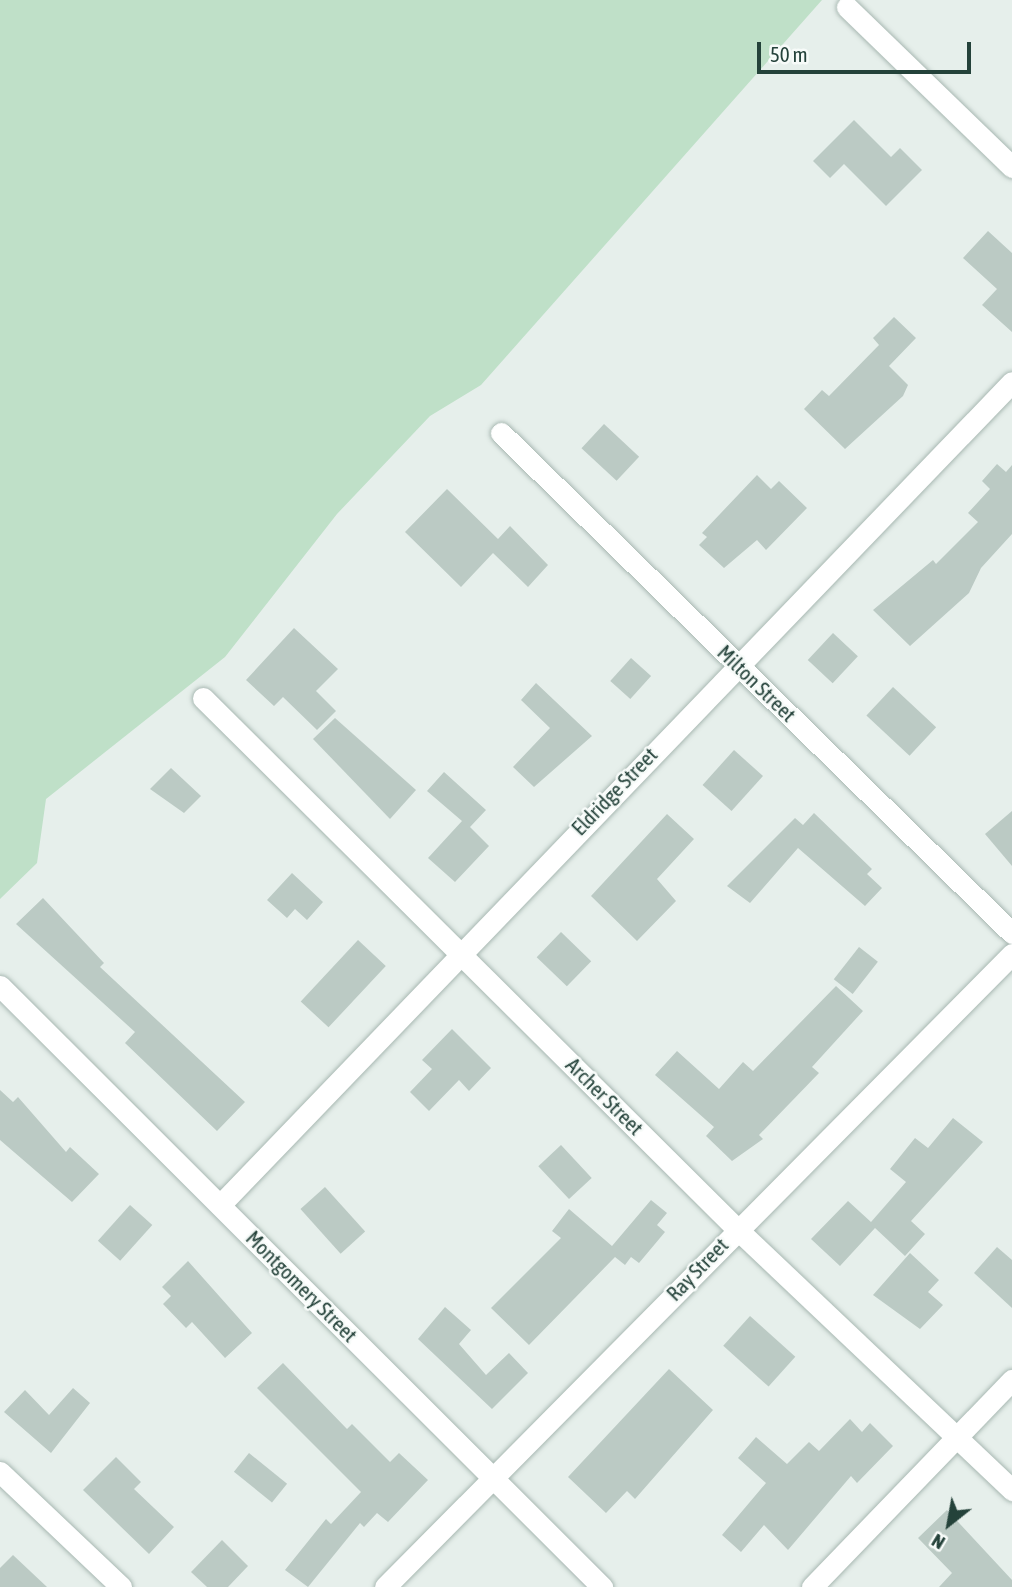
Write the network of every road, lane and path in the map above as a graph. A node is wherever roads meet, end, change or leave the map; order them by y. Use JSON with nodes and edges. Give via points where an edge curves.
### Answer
{"nodes":[{"id":1,"x":847,"y":6,"type":"dead end"},
{"id":2,"x":1012,"y":167,"type":"edge"},
{"id":3,"x":1012,"y":382,"type":"edge"},
{"id":4,"x":501,"y":433,"type":"dead end"},
{"id":5,"x":737,"y":663,"type":"junction"},
{"id":6,"x":202,"y":698,"type":"dead end"},
{"id":7,"x":1012,"y":933,"type":"edge"},
{"id":8,"x":461,"y":951,"type":"junction"},
{"id":9,"x":1012,"y":954,"type":"edge"},
{"id":10,"x":0,"y":986,"type":"edge"},
{"id":11,"x":220,"y":1205,"type":"junction"},
{"id":12,"x":736,"y":1228,"type":"junction"},
{"id":13,"x":1012,"y":1380,"type":"edge"},
{"id":14,"x":956,"y":1437,"type":"junction"},
{"id":15,"x":0,"y":1472,"type":"edge"},
{"id":16,"x":495,"y":1479,"type":"junction"},
{"id":17,"x":1012,"y":1490,"type":"edge"},
{"id":18,"x":121,"y":1587,"type":"edge"},
{"id":19,"x":385,"y":1587,"type":"edge"},
{"id":20,"x":602,"y":1587,"type":"edge"},
{"id":21,"x":812,"y":1587,"type":"edge"}],
"edges":[{"from":1,"to":2,"type":"street"},
{"from":3,"to":5,"type":"street","name":"Eldridge Street"},
{"from":4,"to":5,"type":"street","name":"Milton Street"},
{"from":5,"to":7,"type":"street","name":"Milton Street"},
{"from":5,"to":8,"type":"street","name":"Eldridge Street"},
{"from":6,"to":8,"type":"street","name":"Archer Street"},
{"from":8,"to":11,"type":"street","name":"Eldridge Street"},
{"from":8,"to":12,"type":"street","name":"Archer Street"},
{"from":9,"to":12,"type":"street","name":"Ray Street"},
{"from":10,"to":11,"type":"street","name":"Montgomery Street"},
{"from":11,"to":16,"type":"street","name":"Montgomery Street"},
{"from":12,"to":14,"type":"street","name":"Archer Street"},
{"from":12,"to":16,"type":"street","name":"Ray Street"},
{"from":13,"to":14,"type":"street"},
{"from":14,"to":17,"type":"street","name":"Archer Street"},
{"from":14,"to":21,"type":"street"},
{"from":15,"to":18,"type":"street"},
{"from":16,"to":19,"type":"street","name":"Ray Street"},
{"from":16,"to":20,"type":"street","name":"Montgomery Street"}]}
